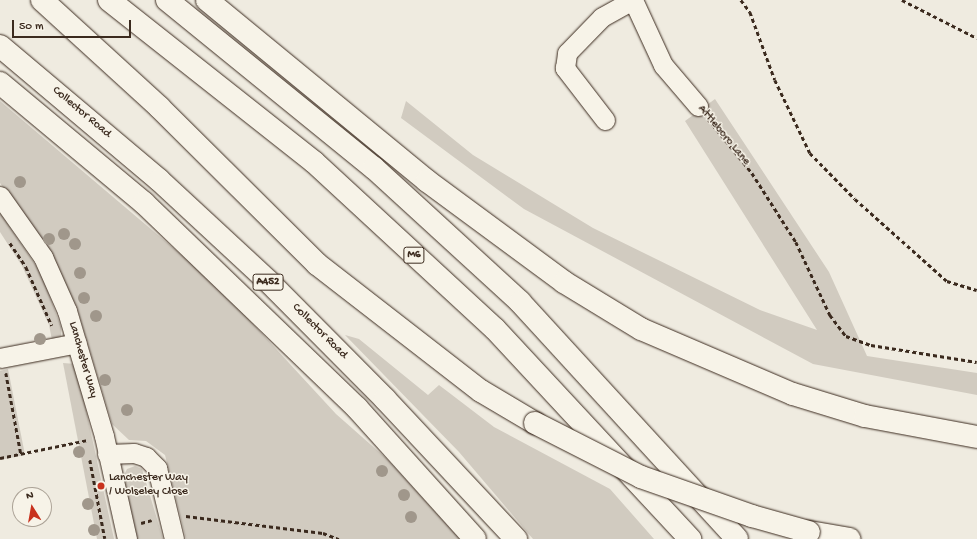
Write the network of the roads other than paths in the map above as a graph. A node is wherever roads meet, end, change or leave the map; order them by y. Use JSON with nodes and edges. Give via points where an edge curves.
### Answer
{"nodes":[{"id":1,"x":42,"y":0,"type":"edge"},
{"id":2,"x":109,"y":0,"type":"edge"},
{"id":3,"x":167,"y":0,"type":"edge"},
{"id":4,"x":207,"y":0,"type":"edge"},
{"id":5,"x":633,"y":0,"type":"edge"},
{"id":6,"x":0,"y":46,"type":"edge"},
{"id":7,"x":0,"y":83,"type":"edge"},
{"id":8,"x":698,"y":106,"type":"road end"},
{"id":9,"x":605,"y":120,"type":"dead end"},
{"id":10,"x":0,"y":196,"type":"edge"},
{"id":11,"x":77,"y":343,"type":"junction"},
{"id":12,"x":1,"y":357,"type":"edge"},
{"id":13,"x":977,"y":437,"type":"edge"},
{"id":14,"x":97,"y":446,"type":"junction"},
{"id":15,"x":126,"y":533,"type":"edge"},
{"id":16,"x":174,"y":539,"type":"edge"},
{"id":17,"x":475,"y":539,"type":"edge"},
{"id":18,"x":516,"y":539,"type":"edge"},
{"id":19,"x":690,"y":539,"type":"edge"},
{"id":20,"x":737,"y":539,"type":"edge"},
{"id":21,"x":849,"y":539,"type":"edge"}],
"edges":[{"from":1,"to":21,"type":"highway","bridge":true,"via":[[159,107],[317,264],[481,391],[535,423],[641,476],[752,516],[809,532]]},
{"from":2,"to":19,"type":"highway","number":"M6","via":[[314,162],[489,324]]},
{"from":3,"to":20,"type":"highway","via":[[374,168],[520,302]]},
{"from":4,"to":13,"type":"highway","via":[[427,181],[564,282],[641,329],[793,394],[865,416]]},
{"from":5,"to":8,"type":"street","name":"Attleboro Lane","via":[[663,65]]},
{"from":5,"to":9,"type":"street","via":[[602,17],[567,53],[565,68]]},
{"from":6,"to":18,"type":"highway","name":"Collector Road","number":"A452","via":[[159,180],[269,282],[386,399]]},
{"from":7,"to":17,"type":"highway","number":"A452","via":[[150,208],[358,408]]},
{"from":10,"to":11,"type":"street","name":"Lanchester Way","via":[[42,257],[67,311]]},
{"from":11,"to":12,"type":"street"},
{"from":11,"to":14,"type":"street","name":"Lanchester Way"},
{"from":14,"to":15,"type":"street","name":"Lanchester Way"},
{"from":14,"to":16,"type":"street","via":[[146,457],[157,468]]}]}
